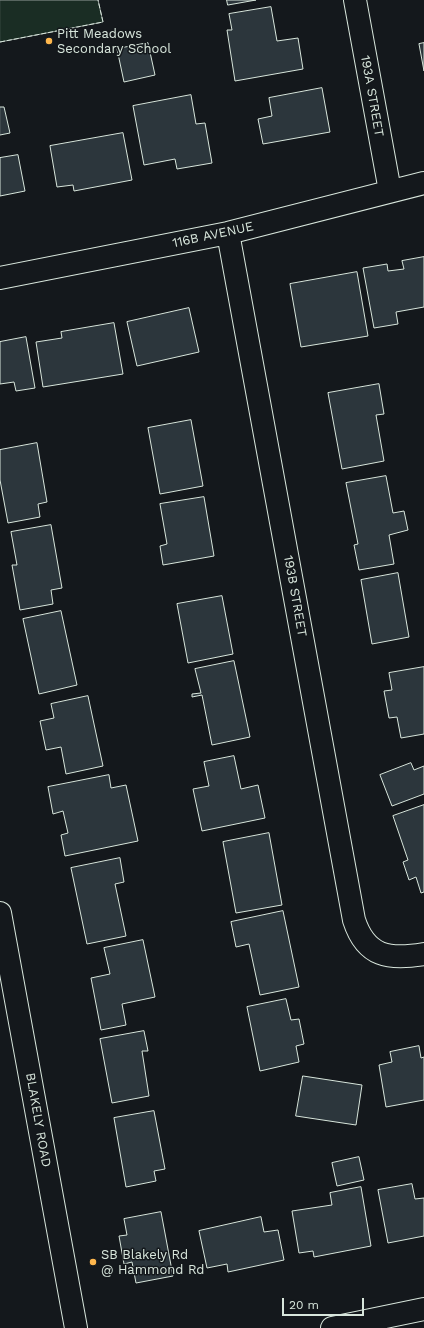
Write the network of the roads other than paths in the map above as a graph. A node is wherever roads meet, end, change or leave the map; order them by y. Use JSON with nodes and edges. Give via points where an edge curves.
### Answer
{"nodes":[{"id":1,"x":355,"y":0,"type":"edge"},
{"id":2,"x":424,"y":183,"type":"edge"},
{"id":3,"x":390,"y":191,"type":"junction"},
{"id":4,"x":228,"y":233,"type":"junction"},
{"id":5,"x":0,"y":278,"type":"edge"},
{"id":6,"x":0,"y":913,"type":"edge"},
{"id":7,"x":424,"y":954,"type":"edge"},
{"id":8,"x":424,"y":1309,"type":"edge"},
{"id":9,"x":76,"y":1328,"type":"edge"},
{"id":10,"x":332,"y":1328,"type":"edge"}],
"edges":[{"from":1,"to":3,"type":"street","name":"193A STREET"},
{"from":2,"to":3,"type":"street","name":"116B AVENUE"},
{"from":3,"to":4,"type":"street","name":"116B AVENUE"},
{"from":4,"to":5,"type":"street","name":"116B AVENUE"},
{"from":4,"to":7,"type":"street","name":"193B STREET","via":[[354,920],[359,936],[376,952],[394,956]]},
{"from":6,"to":9,"type":"street","name":"BLAKELY ROAD"},
{"from":8,"to":10,"type":"street"}]}
